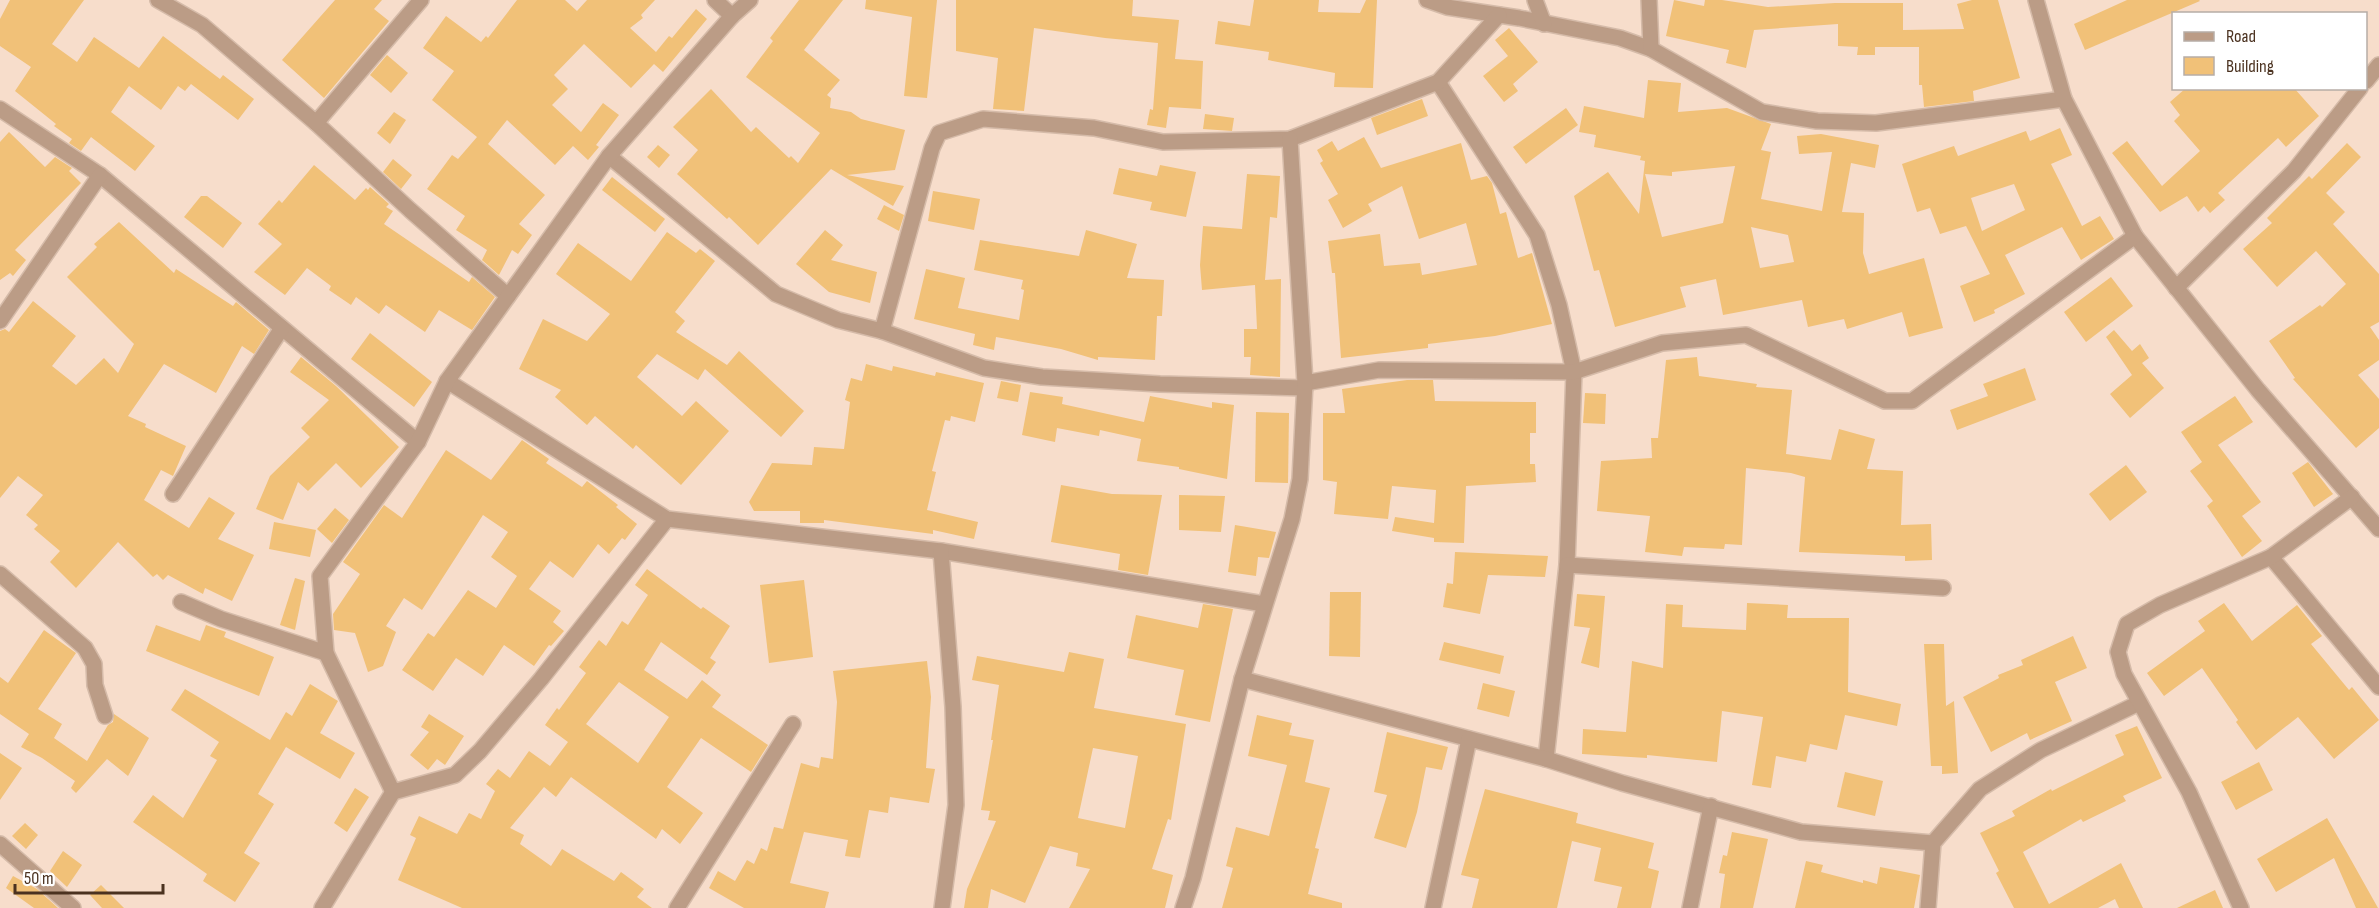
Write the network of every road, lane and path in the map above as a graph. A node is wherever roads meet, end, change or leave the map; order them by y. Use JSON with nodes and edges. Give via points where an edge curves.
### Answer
{"nodes":[{"id":1,"x":158,"y":0,"type":"edge"},
{"id":2,"x":421,"y":0,"type":"edge"},
{"id":3,"x":715,"y":0,"type":"edge"},
{"id":4,"x":750,"y":0,"type":"edge"},
{"id":5,"x":1427,"y":0,"type":"edge"},
{"id":6,"x":1535,"y":0,"type":"edge"},
{"id":7,"x":1649,"y":0,"type":"edge"},
{"id":8,"x":2036,"y":0,"type":"edge"},
{"id":9,"x":1499,"y":15,"type":"junction"},
{"id":10,"x":732,"y":16,"type":"junction"},
{"id":11,"x":1544,"y":24,"type":"junction"},
{"id":12,"x":1651,"y":49,"type":"junction"},
{"id":13,"x":2379,"y":65,"type":"edge"},
{"id":14,"x":2367,"y":80,"type":"edge"},
{"id":15,"x":1438,"y":82,"type":"junction"},
{"id":16,"x":2358,"y":90,"type":"edge"},
{"id":17,"x":2064,"y":99,"type":"junction"},
{"id":18,"x":0,"y":110,"type":"edge"},
{"id":19,"x":316,"y":123,"type":"junction"},
{"id":20,"x":1290,"y":139,"type":"junction"},
{"id":21,"x":609,"y":156,"type":"junction"},
{"id":22,"x":100,"y":175,"type":"junction"},
{"id":23,"x":2135,"y":236,"type":"junction"},
{"id":24,"x":2176,"y":288,"type":"junction"},
{"id":25,"x":508,"y":296,"type":"junction"},
{"id":26,"x":0,"y":321,"type":"edge"},
{"id":27,"x":282,"y":328,"type":"junction"},
{"id":28,"x":882,"y":331,"type":"junction"},
{"id":29,"x":1574,"y":372,"type":"junction"},
{"id":30,"x":447,"y":381,"type":"junction"},
{"id":31,"x":1305,"y":385,"type":"junction"},
{"id":32,"x":418,"y":442,"type":"junction"},
{"id":33,"x":172,"y":494,"type":"dead end"},
{"id":34,"x":2352,"y":497,"type":"junction"},
{"id":35,"x":667,"y":519,"type":"junction"},
{"id":36,"x":2379,"y":529,"type":"edge"},
{"id":37,"x":941,"y":551,"type":"junction"},
{"id":38,"x":2271,"y":557,"type":"junction"},
{"id":39,"x":1567,"y":565,"type":"junction"},
{"id":40,"x":0,"y":574,"type":"edge"},
{"id":41,"x":1943,"y":588,"type":"dead end"},
{"id":42,"x":181,"y":602,"type":"dead end"},
{"id":43,"x":1264,"y":604,"type":"junction"},
{"id":44,"x":326,"y":652,"type":"junction"},
{"id":45,"x":1242,"y":680,"type":"junction"},
{"id":46,"x":2379,"y":687,"type":"edge"},
{"id":47,"x":2139,"y":703,"type":"junction"},
{"id":48,"x":105,"y":716,"type":"dead end"},
{"id":49,"x":793,"y":723,"type":"dead end"},
{"id":50,"x":1469,"y":739,"type":"junction"},
{"id":51,"x":1546,"y":759,"type":"junction"},
{"id":52,"x":393,"y":792,"type":"junction"},
{"id":53,"x":1711,"y":806,"type":"junction"},
{"id":54,"x":1933,"y":843,"type":"junction"},
{"id":55,"x":0,"y":844,"type":"edge"},
{"id":56,"x":73,"y":908,"type":"edge"},
{"id":57,"x":322,"y":908,"type":"edge"},
{"id":58,"x":677,"y":908,"type":"edge"},
{"id":59,"x":942,"y":908,"type":"edge"},
{"id":60,"x":1183,"y":908,"type":"edge"},
{"id":61,"x":1433,"y":908,"type":"edge"},
{"id":62,"x":1690,"y":908,"type":"edge"},
{"id":63,"x":1928,"y":908,"type":"edge"},
{"id":64,"x":2241,"y":908,"type":"edge"}],
"edges":[{"from":1,"to":19,"type":"street","via":[[202,25]]},
{"from":2,"to":19,"type":"street"},
{"from":3,"to":10,"type":"street"},
{"from":4,"to":10,"type":"street"},
{"from":5,"to":9,"type":"street"},
{"from":6,"to":11,"type":"street"},
{"from":7,"to":12,"type":"street"},
{"from":8,"to":17,"type":"street"},
{"from":9,"to":11,"type":"street"},
{"from":9,"to":15,"type":"street"},
{"from":10,"to":21,"type":"street"},
{"from":11,"to":12,"type":"street","via":[[1620,38]]},
{"from":12,"to":17,"type":"street","via":[[1762,112],[1817,120],[1876,123]]},
{"from":13,"to":14,"type":"street"},
{"from":15,"to":20,"type":"street"},
{"from":15,"to":29,"type":"street","via":[[1537,235]]},
{"from":16,"to":24,"type":"street","via":[[2294,171]]},
{"from":17,"to":23,"type":"street"},
{"from":18,"to":22,"type":"street"},
{"from":19,"to":25,"type":"street"},
{"from":20,"to":28,"type":"street","via":[[1163,142],[1094,128],[983,119],[939,133]]},
{"from":20,"to":31,"type":"street"},
{"from":21,"to":25,"type":"street"},
{"from":21,"to":28,"type":"street","via":[[776,294],[838,320]]},
{"from":22,"to":26,"type":"street"},
{"from":22,"to":27,"type":"street"},
{"from":23,"to":24,"type":"street"},
{"from":23,"to":29,"type":"street","via":[[1912,401],[1885,401],[1746,335],[1662,342]]},
{"from":24,"to":34,"type":"street"},
{"from":25,"to":30,"type":"street"},
{"from":27,"to":32,"type":"street"},
{"from":27,"to":33,"type":"street"},
{"from":28,"to":31,"type":"street","via":[[984,368],[1042,376],[1160,384]]},
{"from":29,"to":31,"type":"street","via":[[1379,370]]},
{"from":29,"to":39,"type":"street"},
{"from":30,"to":32,"type":"street"},
{"from":30,"to":35,"type":"street"},
{"from":31,"to":43,"type":"street","via":[[1300,478],[1292,519]]},
{"from":32,"to":44,"type":"street","via":[[320,576]]},
{"from":34,"to":36,"type":"street"},
{"from":34,"to":38,"type":"street"},
{"from":35,"to":37,"type":"street"},
{"from":35,"to":52,"type":"street","via":[[480,751],[455,775]]},
{"from":37,"to":43,"type":"street"},
{"from":37,"to":59,"type":"street","via":[[956,805]]},
{"from":38,"to":46,"type":"street"},
{"from":38,"to":47,"type":"street","via":[[2160,605],[2127,624],[2118,652]]},
{"from":39,"to":41,"type":"street"},
{"from":39,"to":51,"type":"street"},
{"from":40,"to":48,"type":"street","via":[[85,648],[94,664],[95,685]]},
{"from":42,"to":44,"type":"street","via":[[221,619]]},
{"from":43,"to":45,"type":"street"},
{"from":44,"to":52,"type":"street"},
{"from":45,"to":50,"type":"street"},
{"from":45,"to":60,"type":"street"},
{"from":47,"to":54,"type":"street","via":[[2041,750],[1980,789]]},
{"from":47,"to":64,"type":"street","via":[[2189,792]]},
{"from":49,"to":58,"type":"street"},
{"from":50,"to":51,"type":"street"},
{"from":50,"to":61,"type":"street"},
{"from":51,"to":53,"type":"street"},
{"from":52,"to":57,"type":"street"},
{"from":53,"to":54,"type":"street","via":[[1802,832]]},
{"from":53,"to":62,"type":"street"},
{"from":54,"to":63,"type":"street"},
{"from":55,"to":56,"type":"street"}]}
